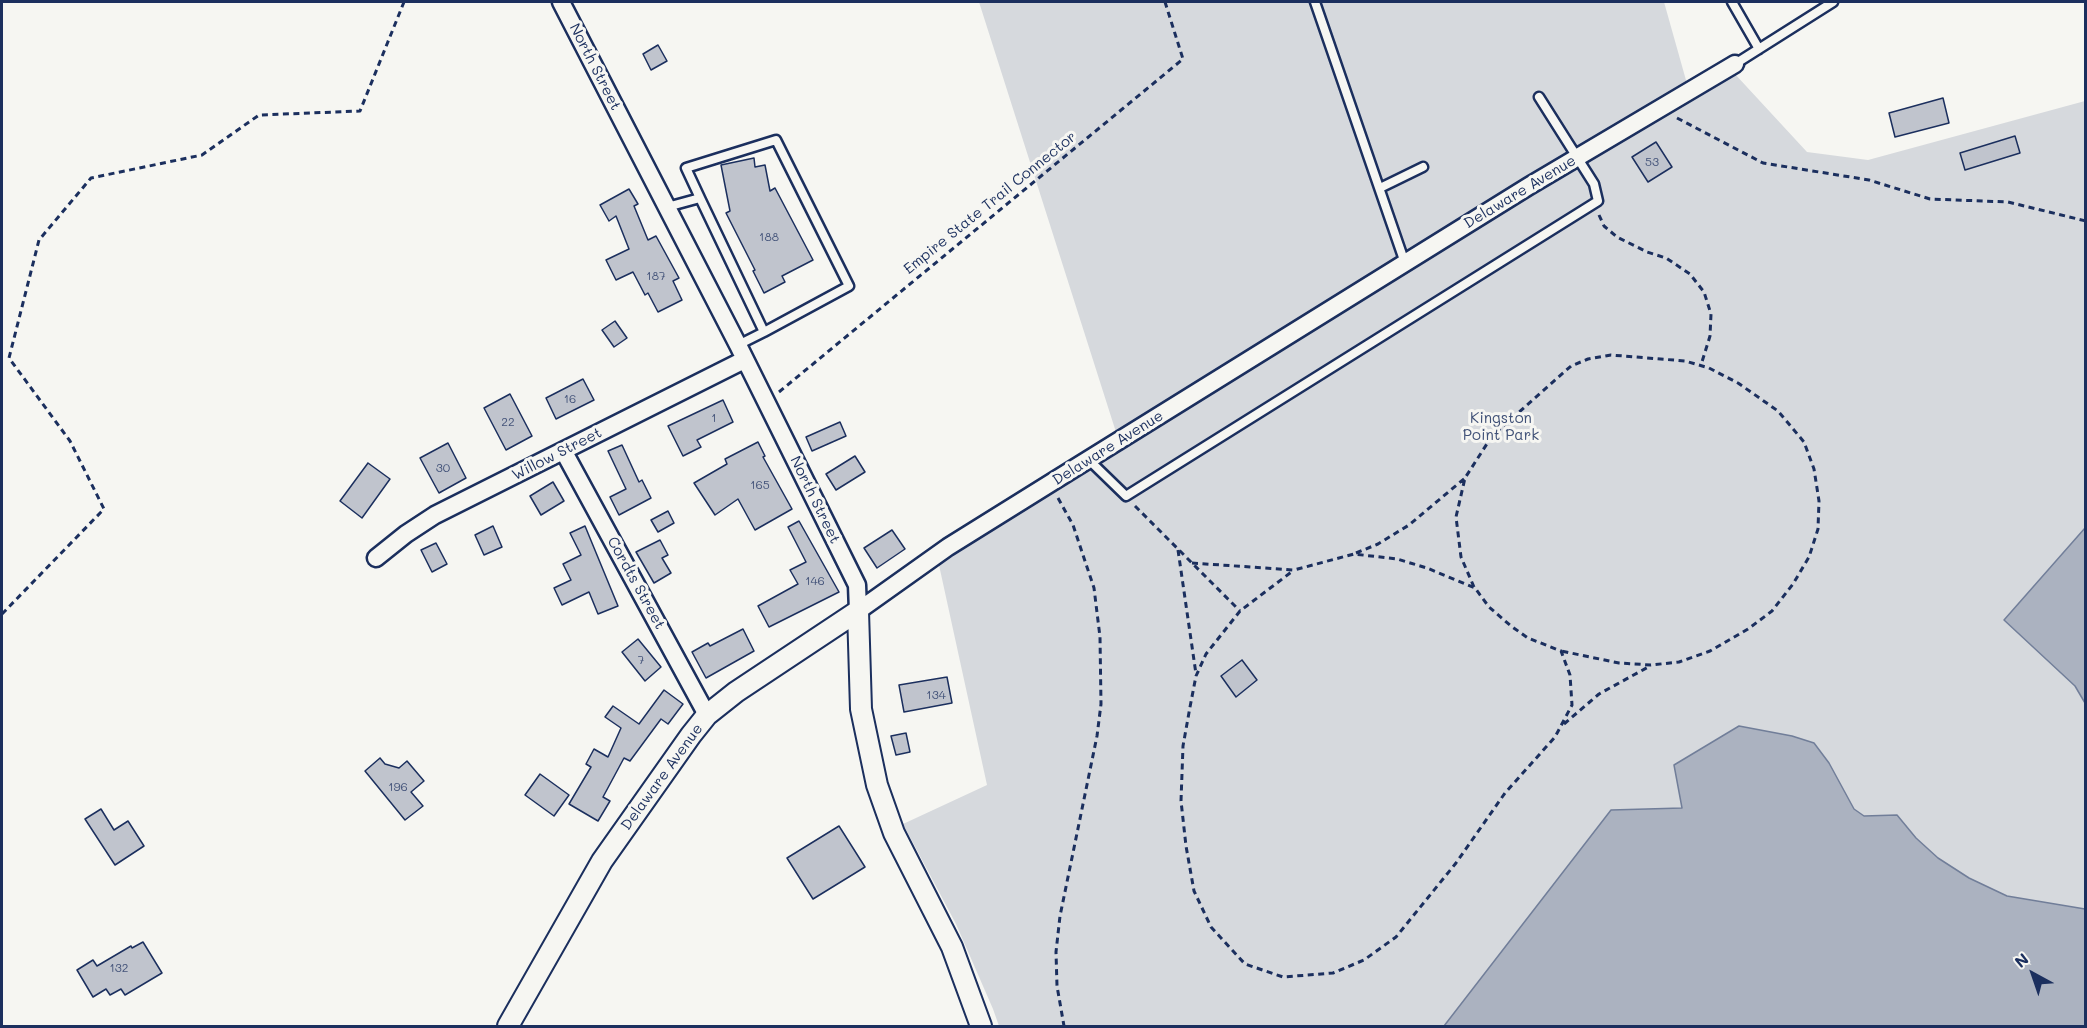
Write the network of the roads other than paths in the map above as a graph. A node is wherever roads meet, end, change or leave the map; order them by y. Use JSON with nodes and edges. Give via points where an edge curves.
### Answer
{"nodes":[{"id":1,"x":561,"y":2,"type":"edge"},
{"id":2,"x":1315,"y":2,"type":"edge"},
{"id":3,"x":1732,"y":2,"type":"edge"},
{"id":4,"x":1833,"y":2,"type":"edge"},
{"id":5,"x":1759,"y":49,"type":"junction"},
{"id":6,"x":1736,"y":64,"type":"joint"},
{"id":7,"x":1539,"y":97,"type":"dead end"},
{"id":8,"x":1576,"y":158,"type":"junction"},
{"id":9,"x":1423,"y":167,"type":"dead end"},
{"id":10,"x":1380,"y":188,"type":"junction"},
{"id":11,"x":700,"y":198,"type":"junction"},
{"id":12,"x":668,"y":207,"type":"junction"},
{"id":13,"x":1405,"y":263,"type":"junction"},
{"id":14,"x":764,"y":332,"type":"junction"},
{"id":15,"x":741,"y":352,"type":"junction"},
{"id":16,"x":564,"y":452,"type":"junction"},
{"id":17,"x":1089,"y":460,"type":"junction"},
{"id":18,"x":376,"y":558,"type":"dead end"},
{"id":19,"x":858,"y":611,"type":"junction"},
{"id":20,"x":707,"y":715,"type":"junction"},
{"id":21,"x":508,"y":1026,"type":"edge"},
{"id":22,"x":981,"y":1026,"type":"edge"}],
"edges":[{"from":1,"to":12,"type":"street","name":"North Street"},
{"from":2,"to":10,"type":"lane"},
{"from":3,"to":5,"type":"lane"},
{"from":4,"to":5,"type":"lane","name":"Delaware Avenue"},
{"from":5,"to":6,"type":"lane","name":"Delaware Avenue"},
{"from":6,"to":8,"type":"street","name":"Delaware Avenue"},
{"from":7,"to":8,"type":"lane"},
{"from":8,"to":13,"type":"street","name":"Delaware Avenue"},
{"from":8,"to":17,"type":"lane","via":[[1594,184],[1598,201],[1126,496]]},
{"from":9,"to":10,"type":"lane"},
{"from":10,"to":13,"type":"lane"},
{"from":11,"to":12,"type":"lane"},
{"from":11,"to":14,"type":"lane"},
{"from":11,"to":14,"type":"lane","via":[[686,168],[776,140],[849,286]]},
{"from":12,"to":15,"type":"street","name":"North Street"},
{"from":13,"to":17,"type":"street","name":"Delaware Avenue"},
{"from":14,"to":15,"type":"lane"},
{"from":15,"to":16,"type":"street","name":"Willow Street"},
{"from":15,"to":19,"type":"street","name":"North Street","via":[[857,585]]},
{"from":16,"to":18,"type":"street","name":"Willow Street","via":[[435,516]]},
{"from":16,"to":20,"type":"street","name":"Cordts Street"},
{"from":17,"to":19,"type":"street","name":"Delaware Avenue","via":[[948,548]]},
{"from":19,"to":20,"type":"street","name":"Delaware Avenue"},
{"from":19,"to":22,"type":"street","name":"North Street","via":[[861,709],[877,785],[894,833],[952,947]]},
{"from":20,"to":21,"type":"street","name":"Delaware Avenue","via":[[602,861]]}]}
